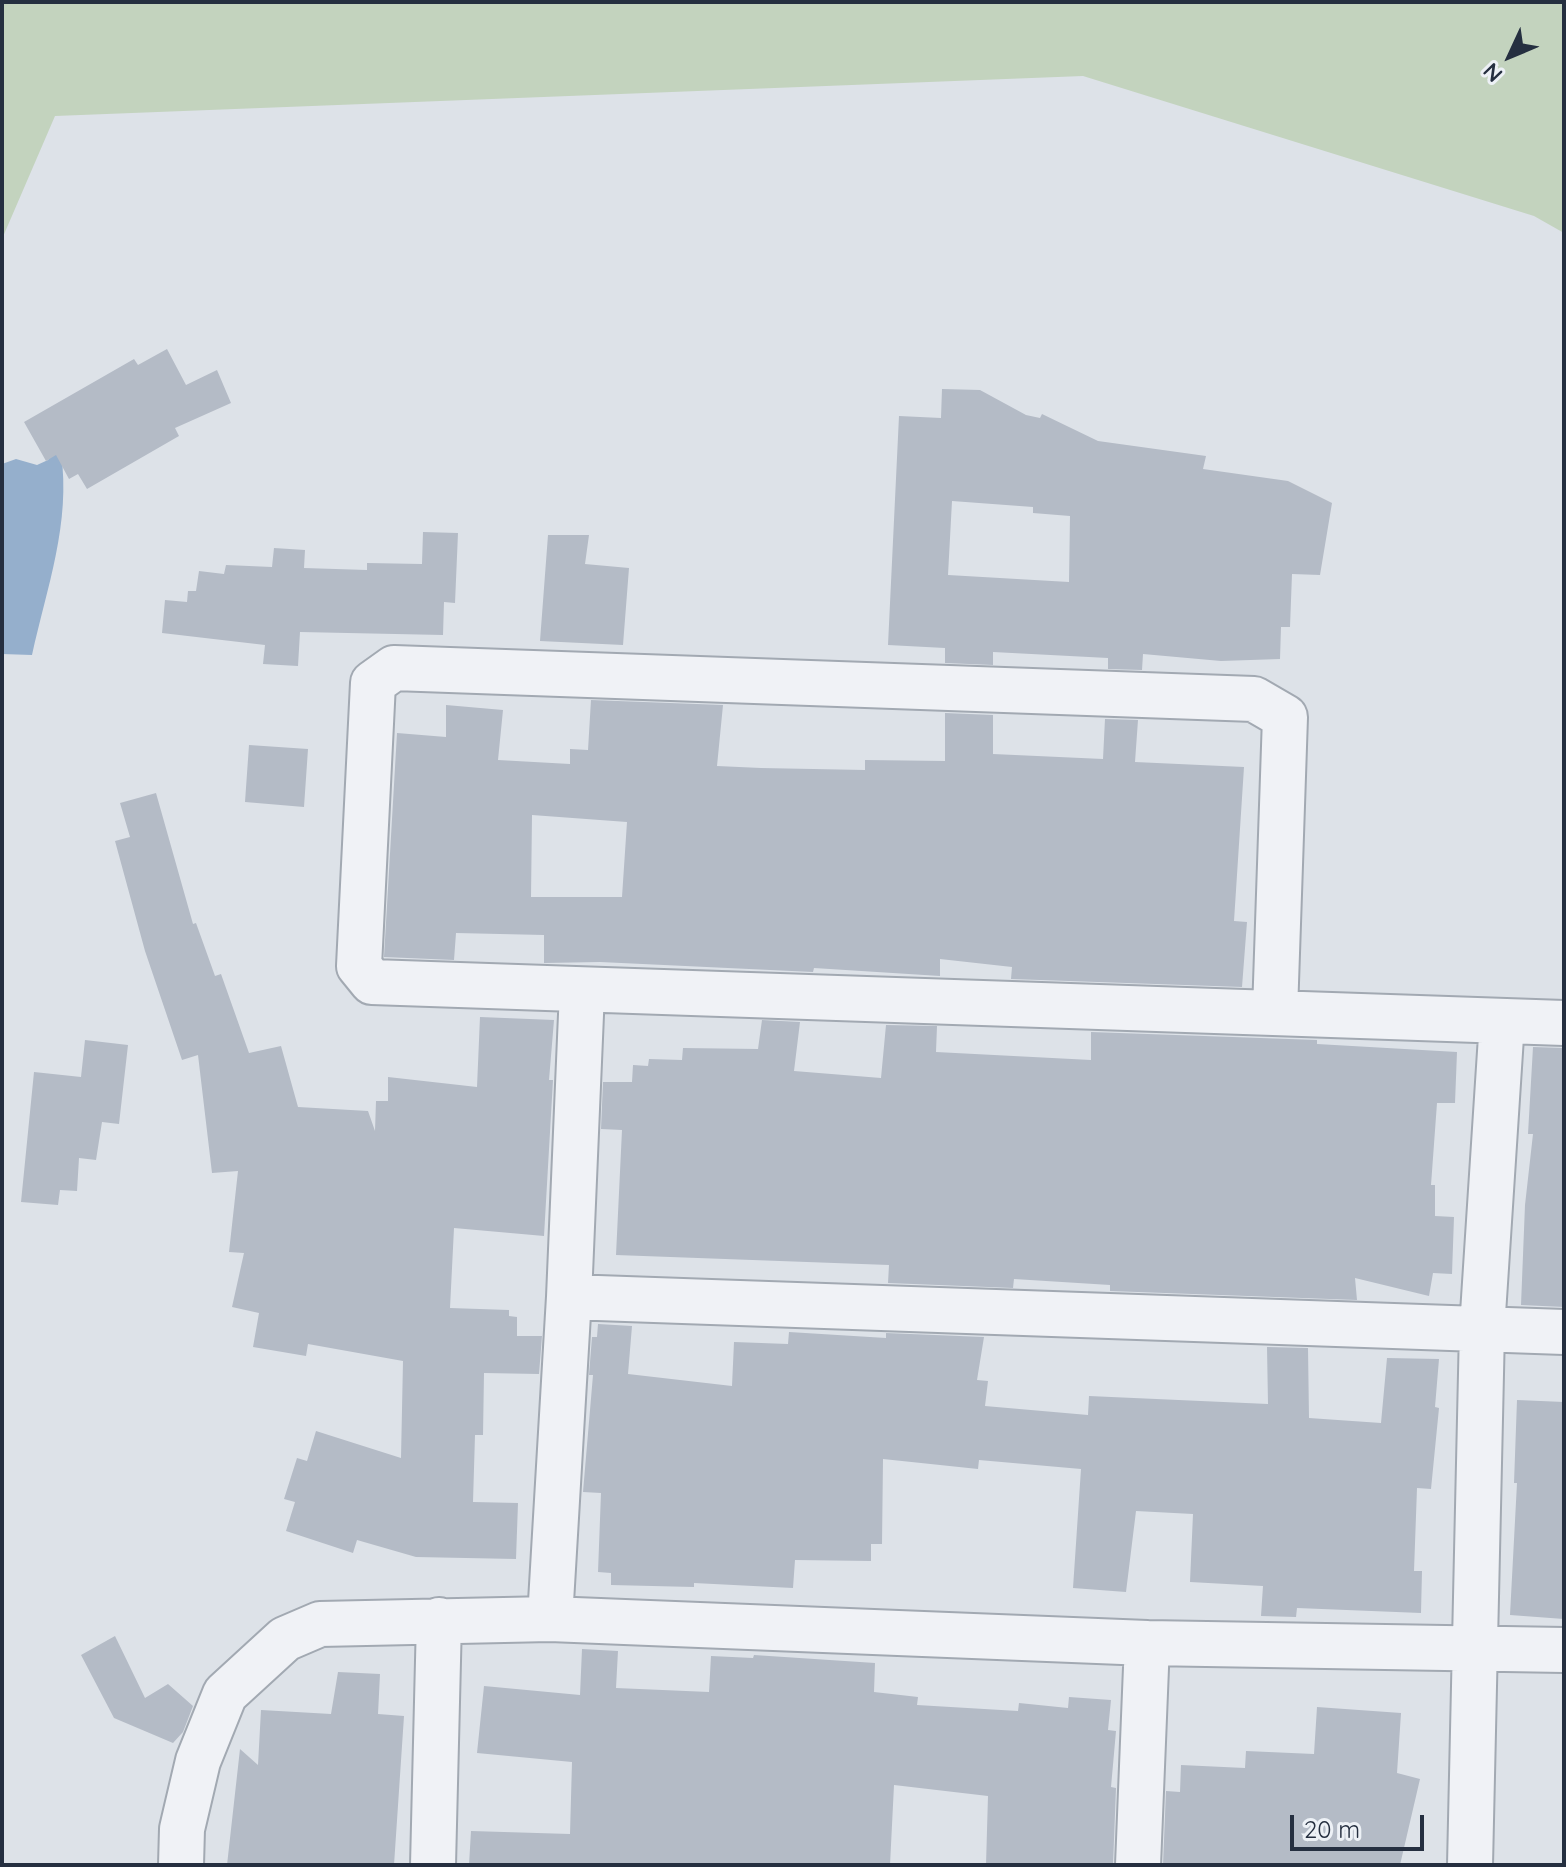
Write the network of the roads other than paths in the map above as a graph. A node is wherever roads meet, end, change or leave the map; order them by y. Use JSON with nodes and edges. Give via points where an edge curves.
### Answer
{"nodes":[{"id":1,"x":582,"y":991,"type":"junction"},
{"id":2,"x":1275,"y":1012,"type":"junction"},
{"id":3,"x":1502,"y":1021,"type":"junction"},
{"id":4,"x":1564,"y":1023,"type":"edge"},
{"id":5,"x":569,"y":1297,"type":"junction"},
{"id":6,"x":1482,"y":1329,"type":"junction"},
{"id":7,"x":1564,"y":1332,"type":"edge"},
{"id":8,"x":550,"y":1619,"type":"junction"},
{"id":9,"x":439,"y":1620,"type":"junction"},
{"id":10,"x":1147,"y":1643,"type":"junction"},
{"id":11,"x":1475,"y":1647,"type":"junction"},
{"id":12,"x":1564,"y":1650,"type":"edge"},
{"id":13,"x":181,"y":1865,"type":"edge"},
{"id":14,"x":433,"y":1865,"type":"edge"},
{"id":15,"x":1138,"y":1865,"type":"edge"},
{"id":16,"x":1470,"y":1865,"type":"edge"}],
"edges":[{"from":1,"to":2,"type":"street"},
{"from":1,"to":2,"type":"street","via":[[372,982],[359,966],[373,683],[394,668],[1254,699],[1285,717]]},
{"from":1,"to":5,"type":"street"},
{"from":2,"to":3,"type":"street"},
{"from":3,"to":4,"type":"street"},
{"from":3,"to":6,"type":"street"},
{"from":5,"to":6,"type":"street"},
{"from":5,"to":8,"type":"street"},
{"from":6,"to":7,"type":"street"},
{"from":6,"to":11,"type":"street"},
{"from":8,"to":9,"type":"street"},
{"from":8,"to":10,"type":"street"},
{"from":9,"to":13,"type":"street","via":[[320,1624],[285,1639],[225,1694],[198,1761],[182,1829]]},
{"from":9,"to":14,"type":"street"},
{"from":10,"to":11,"type":"street"},
{"from":10,"to":15,"type":"street"},
{"from":11,"to":12,"type":"street"},
{"from":11,"to":16,"type":"street"}]}
